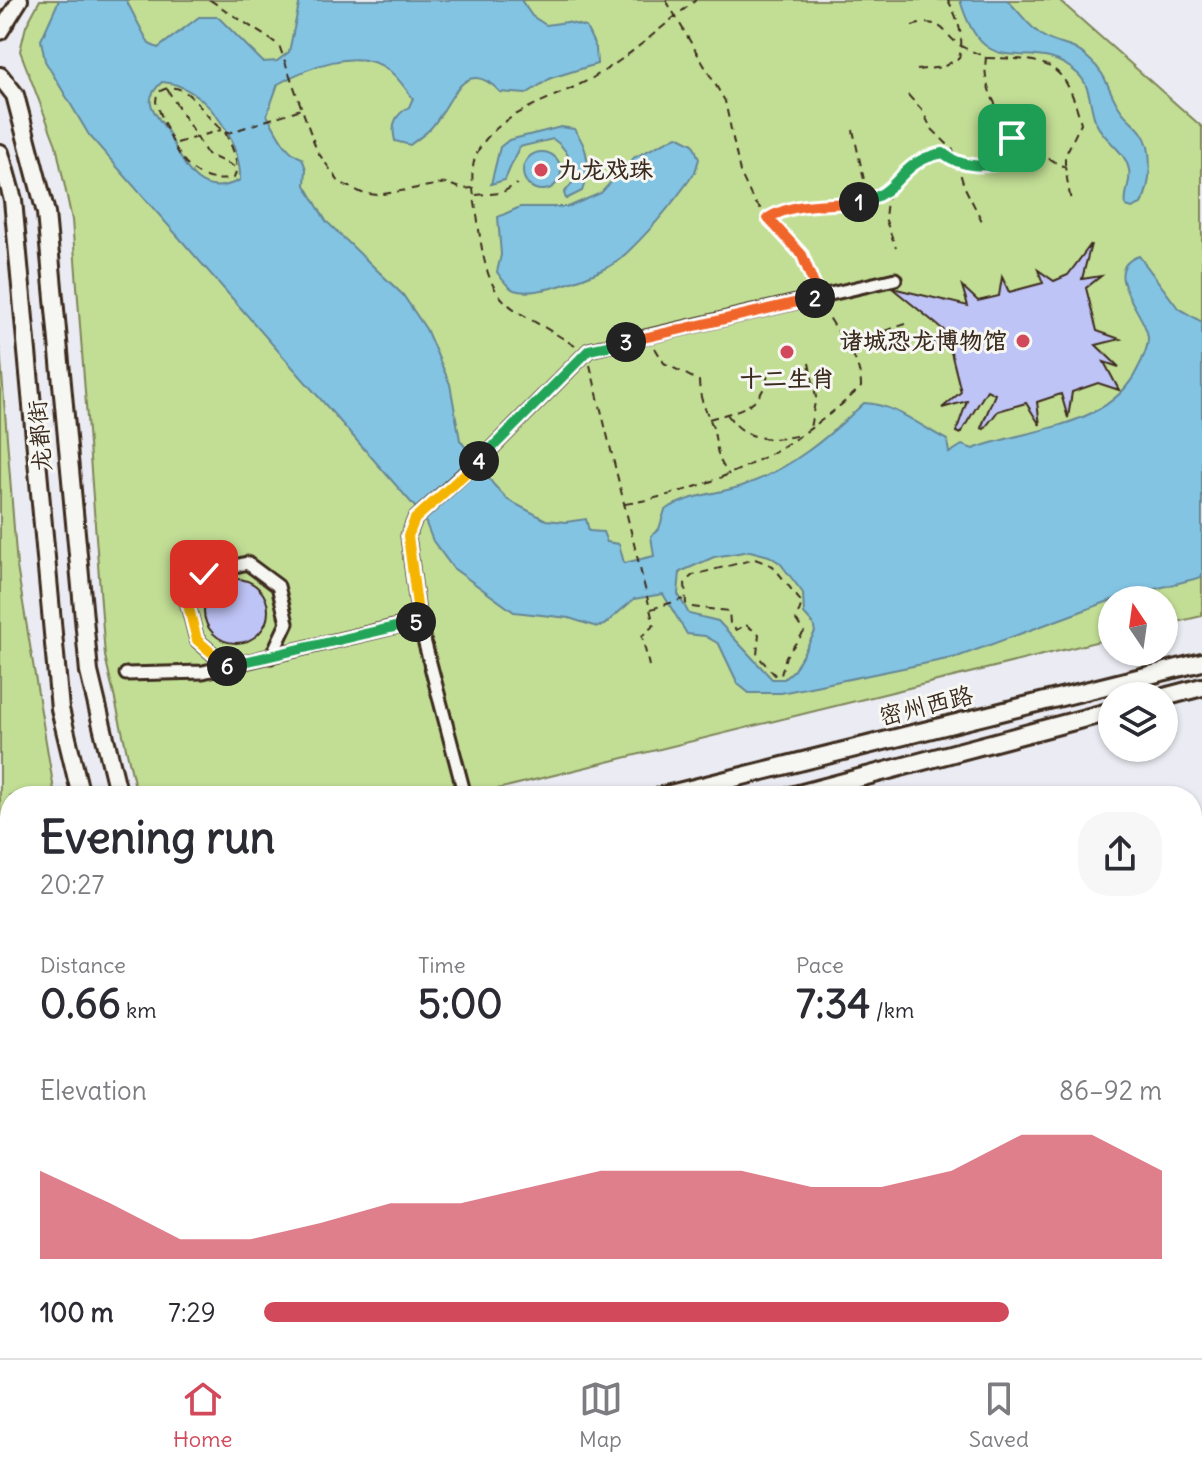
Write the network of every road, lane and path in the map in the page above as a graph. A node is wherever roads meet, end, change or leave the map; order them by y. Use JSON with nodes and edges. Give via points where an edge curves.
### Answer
{"nodes":[{"id":1,"x":20,"y":0,"type":"edge"},
{"id":2,"x":210,"y":0,"type":"edge"},
{"id":3,"x":666,"y":0,"type":"edge"},
{"id":4,"x":696,"y":0,"type":"edge"},
{"id":5,"x":948,"y":0,"type":"edge"},
{"id":6,"x":677,"y":15,"type":"junction"},
{"id":7,"x":912,"y":26,"type":"dead end"},
{"id":8,"x":0,"y":32,"type":"edge"},
{"id":9,"x":962,"y":47,"type":"junction"},
{"id":10,"x":986,"y":58,"type":"junction"},
{"id":11,"x":917,"y":70,"type":"dead end"},
{"id":12,"x":0,"y":76,"type":"edge"},
{"id":13,"x":166,"y":88,"type":"junction"},
{"id":14,"x":908,"y":95,"type":"dead end"},
{"id":15,"x":302,"y":109,"type":"junction"},
{"id":16,"x":853,"y":130,"type":"dead end"},
{"id":17,"x":1017,"y":130,"type":"junction"},
{"id":18,"x":225,"y":131,"type":"junction"},
{"id":19,"x":198,"y":136,"type":"junction"},
{"id":20,"x":175,"y":144,"type":"junction"},
{"id":21,"x":0,"y":153,"type":"edge"},
{"id":22,"x":957,"y":161,"type":"junction"},
{"id":23,"x":1065,"y":167,"type":"junction"},
{"id":24,"x":237,"y":168,"type":"junction"},
{"id":25,"x":517,"y":184,"type":"dead end"},
{"id":26,"x":474,"y":187,"type":"junction"},
{"id":27,"x":888,"y":190,"type":"junction"},
{"id":28,"x":475,"y":195,"type":"junction"},
{"id":29,"x":869,"y":200,"type":"junction"},
{"id":30,"x":1071,"y":202,"type":"dead end"},
{"id":31,"x":768,"y":218,"type":"junction"},
{"id":32,"x":984,"y":225,"type":"dead end"},
{"id":33,"x":896,"y":248,"type":"dead end"},
{"id":34,"x":895,"y":279,"type":"dead end"},
{"id":35,"x":819,"y":297,"type":"junction"},
{"id":36,"x":906,"y":324,"type":"dead end"},
{"id":37,"x":648,"y":336,"type":"junction"},
{"id":38,"x":853,"y":352,"type":"junction"},
{"id":39,"x":586,"y":353,"type":"junction"},
{"id":40,"x":809,"y":363,"type":"dead end"},
{"id":41,"x":768,"y":374,"type":"dead end"},
{"id":42,"x":727,"y":414,"type":"junction"},
{"id":43,"x":708,"y":419,"type":"junction"},
{"id":44,"x":809,"y":429,"type":"junction"},
{"id":45,"x":802,"y":434,"type":"junction"},
{"id":46,"x":730,"y":476,"type":"junction"},
{"id":47,"x":624,"y":504,"type":"junction"},
{"id":48,"x":683,"y":599,"type":"junction"},
{"id":49,"x":650,"y":608,"type":"junction"},
{"id":50,"x":419,"y":621,"type":"junction"},
{"id":51,"x":271,"y":657,"type":"junction"},
{"id":52,"x":1202,"y":662,"type":"edge"},
{"id":53,"x":649,"y":666,"type":"dead end"},
{"id":54,"x":228,"y":667,"type":"junction"},
{"id":55,"x":126,"y":674,"type":"dead end"},
{"id":56,"x":1202,"y":687,"type":"edge"},
{"id":57,"x":1178,"y":693,"type":"edge"},
{"id":58,"x":1098,"y":715,"type":"edge"},
{"id":59,"x":79,"y":786,"type":"edge"},
{"id":60,"x":117,"y":786,"type":"edge"},
{"id":61,"x":462,"y":786,"type":"edge"},
{"id":62,"x":702,"y":786,"type":"edge"},
{"id":63,"x":829,"y":786,"type":"edge"}],
"edges":[{"from":1,"to":8,"type":"street"},
{"from":2,"to":15,"type":"path","via":[[279,45]]},
{"from":3,"to":6,"type":"path"},
{"from":4,"to":6,"type":"path"},
{"from":5,"to":9,"type":"path"},
{"from":6,"to":26,"type":"path","via":[[595,77],[499,126],[472,165]]},
{"from":6,"to":31,"type":"path","via":[[725,101],[740,172]]},
{"from":7,"to":9,"type":"path","via":[[942,27]]},
{"from":9,"to":10,"type":"path"},
{"from":9,"to":11,"type":"path","via":[[959,58],[943,67]]},
{"from":10,"to":17,"type":"path","via":[[984,73],[998,109]]},
{"from":10,"to":23,"type":"path","via":[[1053,67],[1070,85],[1081,123]]},
{"from":12,"to":60,"type":"main road","name":"龙都街","via":[[15,95],[46,213],[89,672]]},
{"from":13,"to":18,"type":"path","via":[[181,89]]},
{"from":13,"to":19,"type":"path"},
{"from":13,"to":20,"type":"path","via":[[157,93],[156,102]]},
{"from":14,"to":22,"type":"path"},
{"from":15,"to":18,"type":"path"},
{"from":15,"to":26,"type":"path","via":[[325,167],[350,188],[378,195],[446,183]]},
{"from":16,"to":29,"type":"path"},
{"from":17,"to":22,"type":"path","via":[[1007,161],[985,168]]},
{"from":17,"to":23,"type":"path","via":[[1049,160]]},
{"from":18,"to":19,"type":"path"},
{"from":18,"to":24,"type":"path"},
{"from":19,"to":20,"type":"path"},
{"from":19,"to":24,"type":"path","via":[[207,154]]},
{"from":20,"to":24,"type":"path","via":[[196,175],[210,181],[234,178]]},
{"from":21,"to":59,"type":"main road","name":"龙都街","via":[[13,200],[60,709]]},
{"from":22,"to":27,"type":"path","via":[[943,153],[925,156],[907,167]]},
{"from":22,"to":32,"type":"path"},
{"from":23,"to":30,"type":"path"},
{"from":25,"to":28,"type":"path","via":[[501,193]]},
{"from":26,"to":28,"type":"path"},
{"from":27,"to":29,"type":"path"},
{"from":27,"to":33,"type":"path","via":[[885,218]]},
{"from":28,"to":39,"type":"path","via":[[486,272],[499,298]]},
{"from":29,"to":31,"type":"path","via":[[785,208]]},
{"from":31,"to":35,"type":"path","via":[[802,255]]},
{"from":34,"to":35,"type":"street"},
{"from":35,"to":37,"type":"street"},
{"from":35,"to":38,"type":"path"},
{"from":36,"to":38,"type":"path","via":[[856,340]]},
{"from":37,"to":39,"type":"street"},
{"from":37,"to":43,"type":"path","via":[[664,363],[699,381],[700,404]]},
{"from":38,"to":44,"type":"path","via":[[861,387]]},
{"from":39,"to":47,"type":"path"},
{"from":39,"to":50,"type":"street","via":[[415,519],[408,536]]},
{"from":40,"to":44,"type":"path","via":[[816,397]]},
{"from":41,"to":42,"type":"path","via":[[766,389],[755,403]]},
{"from":42,"to":43,"type":"path"},
{"from":42,"to":45,"type":"path","via":[[759,439]]},
{"from":43,"to":46,"type":"path","via":[[715,452]]},
{"from":44,"to":45,"type":"path"},
{"from":45,"to":46,"type":"path"},
{"from":46,"to":47,"type":"path"},
{"from":47,"to":49,"type":"path"},
{"from":48,"to":48,"type":"path","via":[[685,582],[693,575],[755,559],[766,561],[802,603],[796,620],[804,632],[786,656],[781,675],[775,675],[757,655],[759,634],[754,627],[736,630],[729,611],[691,607]]},
{"from":48,"to":49,"type":"path"},
{"from":49,"to":53,"type":"path","via":[[654,625],[642,636]]},
{"from":50,"to":51,"type":"street"},
{"from":50,"to":61,"type":"street"},
{"from":51,"to":54,"type":"street"},
{"from":51,"to":54,"type":"street","via":[[287,623],[278,586],[247,563],[204,574],[188,605],[197,640]]},
{"from":52,"to":62,"type":"main road","name":"密州西路"},
{"from":54,"to":55,"type":"street"},
{"from":56,"to":57,"type":"main road"},
{"from":58,"to":63,"type":"main road"}]}
